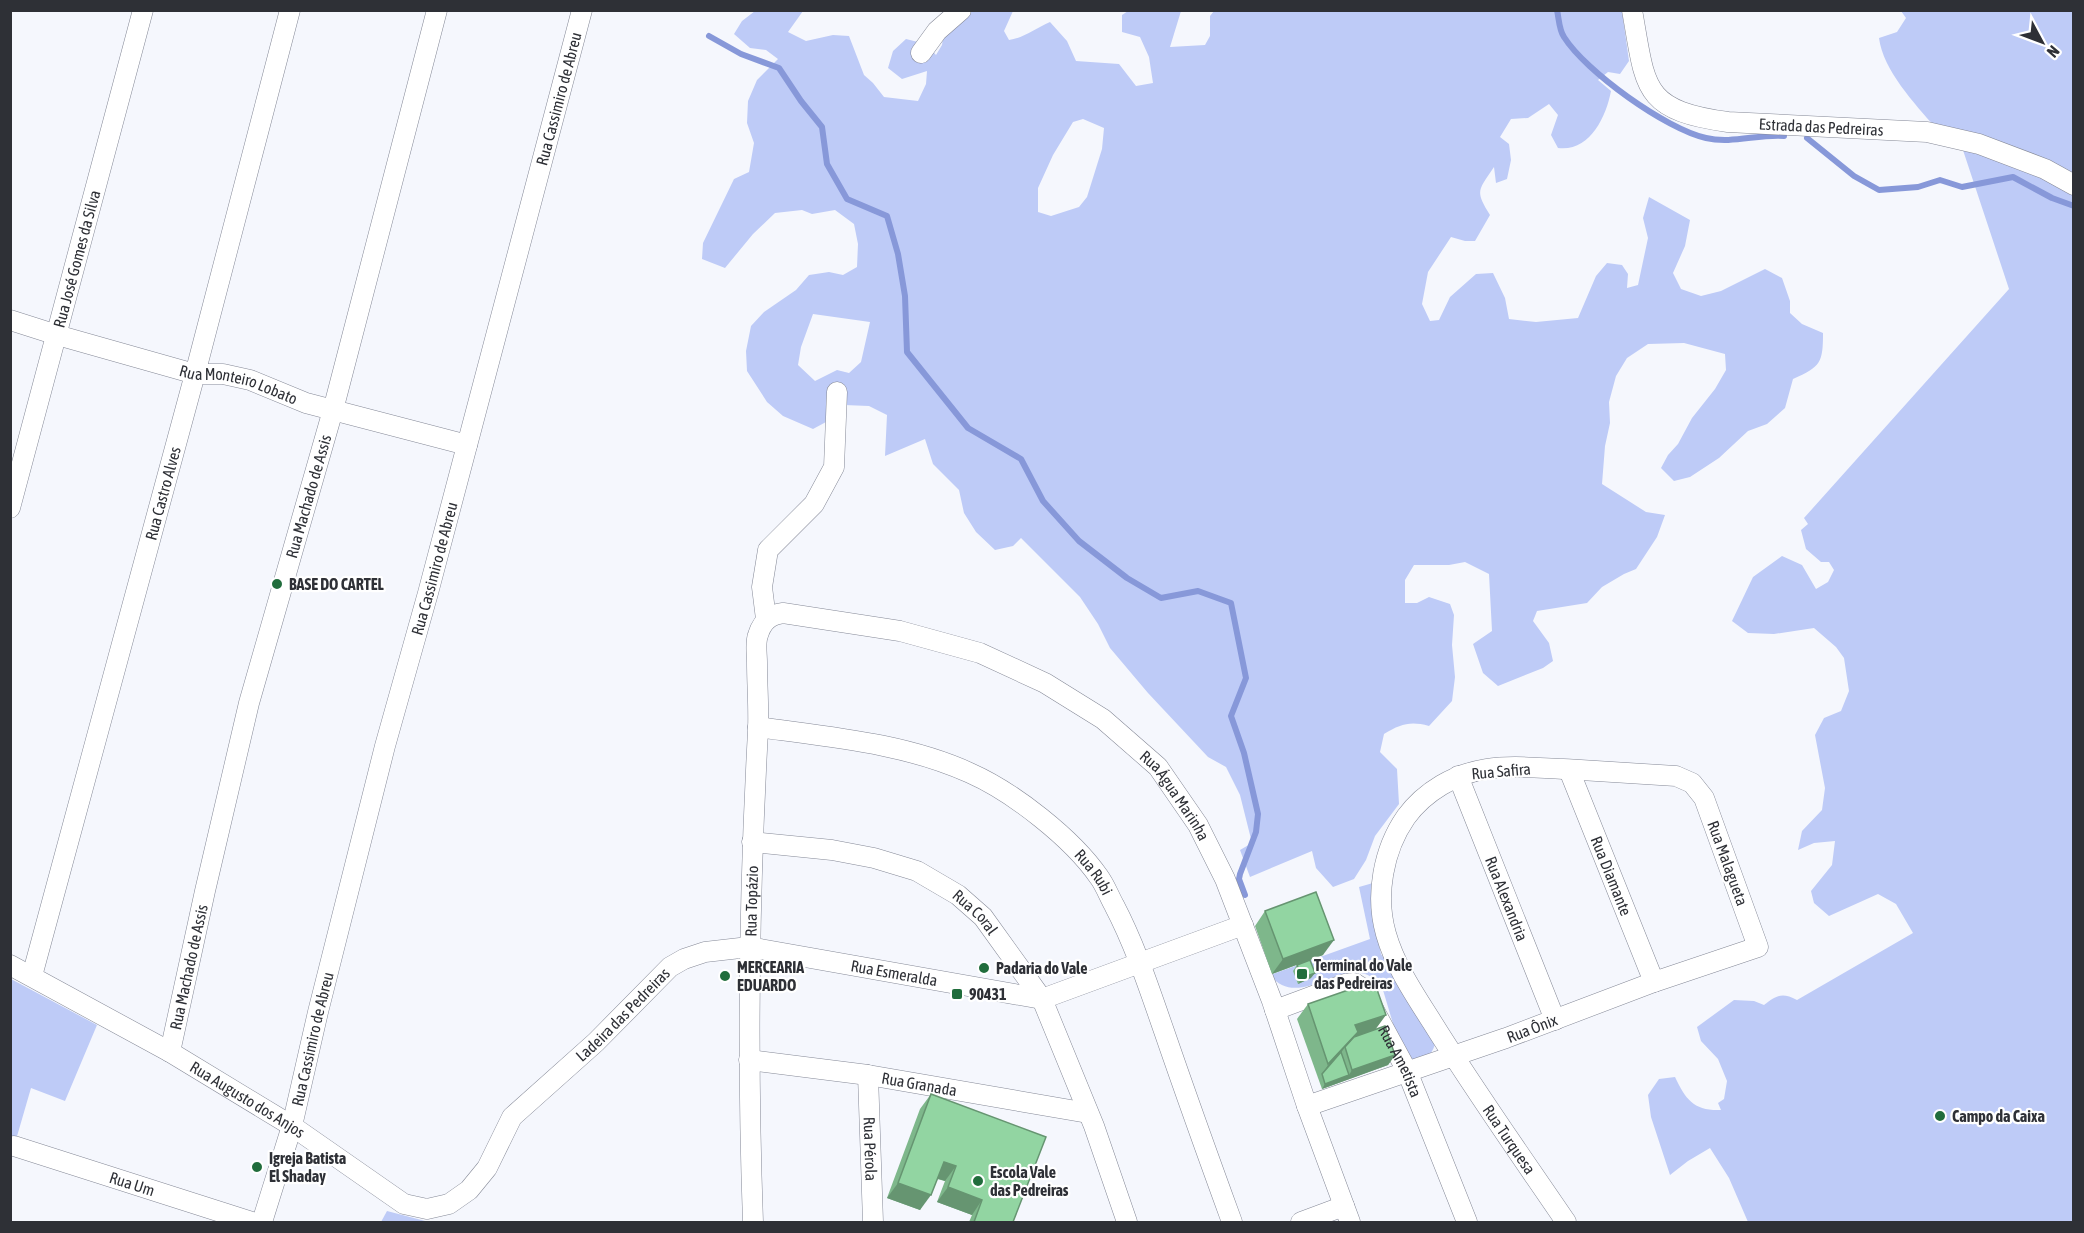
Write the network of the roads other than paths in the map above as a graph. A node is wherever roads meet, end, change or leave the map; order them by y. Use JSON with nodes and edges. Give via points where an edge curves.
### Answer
{"nodes":[{"id":1,"x":143,"y":10,"type":"edge"},
{"id":2,"x":290,"y":10,"type":"edge"},
{"id":3,"x":437,"y":10,"type":"edge"},
{"id":4,"x":582,"y":10,"type":"edge"},
{"id":5,"x":961,"y":10,"type":"edge"},
{"id":6,"x":1632,"y":10,"type":"edge"},
{"id":7,"x":921,"y":53,"type":"dead end"},
{"id":8,"x":2073,"y":185,"type":"edge"},
{"id":9,"x":10,"y":320,"type":"edge"},
{"id":10,"x":57,"y":335,"type":"junction"},
{"id":11,"x":195,"y":374,"type":"junction"},
{"id":12,"x":837,"y":393,"type":"dead end"},
{"id":13,"x":333,"y":410,"type":"junction"},
{"id":14,"x":467,"y":445,"type":"junction"},
{"id":15,"x":10,"y":508,"type":"edge"},
{"id":16,"x":766,"y":619,"type":"junction"},
{"id":17,"x":758,"y":727,"type":"junction"},
{"id":18,"x":1569,"y":770,"type":"junction"},
{"id":19,"x":1458,"y":776,"type":"junction"},
{"id":20,"x":1692,"y":783,"type":"joint"},
{"id":21,"x":752,"y":842,"type":"junction"},
{"id":22,"x":1243,"y":925,"type":"junction"},
{"id":23,"x":749,"y":947,"type":"junction"},
{"id":24,"x":1758,"y":947,"type":"joint"},
{"id":25,"x":1140,"y":961,"type":"junction"},
{"id":26,"x":10,"y":965,"type":"edge"},
{"id":27,"x":32,"y":976,"type":"junction"},
{"id":28,"x":1654,"y":982,"type":"junction"},
{"id":29,"x":1042,"y":999,"type":"junction"},
{"id":30,"x":1275,"y":1010,"type":"junction"},
{"id":31,"x":1555,"y":1020,"type":"junction"},
{"id":32,"x":170,"y":1052,"type":"junction"},
{"id":33,"x":1453,"y":1056,"type":"junction"},
{"id":34,"x":749,"y":1060,"type":"junction"},
{"id":35,"x":1407,"y":1071,"type":"junction"},
{"id":36,"x":868,"y":1074,"type":"junction"},
{"id":37,"x":1307,"y":1106,"type":"junction"},
{"id":38,"x":1088,"y":1113,"type":"junction"},
{"id":39,"x":513,"y":1117,"type":"joint"},
{"id":40,"x":292,"y":1126,"type":"junction"},
{"id":41,"x":14,"y":1146,"type":"dead end"},
{"id":42,"x":1347,"y":1214,"type":"edge"},
{"id":43,"x":252,"y":1222,"type":"edge"},
{"id":44,"x":262,"y":1222,"type":"edge"},
{"id":45,"x":753,"y":1222,"type":"edge"},
{"id":46,"x":873,"y":1222,"type":"edge"},
{"id":47,"x":1127,"y":1222,"type":"edge"},
{"id":48,"x":1232,"y":1222,"type":"edge"},
{"id":49,"x":1301,"y":1222,"type":"edge"},
{"id":50,"x":1467,"y":1222,"type":"edge"},
{"id":51,"x":1566,"y":1222,"type":"edge"}],
"edges":[{"from":1,"to":10,"type":"street","name":"Rua José Gomes da Silva"},
{"from":2,"to":11,"type":"street","name":"Rua Castro Alves"},
{"from":3,"to":13,"type":"street","name":"Rua Machado de Assis"},
{"from":4,"to":14,"type":"street","name":"Rua Cassimiro de Abreu"},
{"from":5,"to":7,"type":"street","via":[[937,31]]},
{"from":6,"to":8,"type":"street","name":"Estrada das Pedreiras","via":[[1648,84],[1675,111],[1728,122],[1927,132],[1979,144],[2045,169]]},
{"from":9,"to":10,"type":"street","name":"Rua Monteiro Lobato"},
{"from":10,"to":11,"type":"street","name":"Rua Monteiro Lobato"},
{"from":10,"to":15,"type":"street","name":"Rua José Gomes da Silva"},
{"from":11,"to":13,"type":"street","name":"Rua Monteiro Lobato","via":[[223,374],[250,380]]},
{"from":11,"to":27,"type":"street","name":"Rua Castro Alves"},
{"from":12,"to":16,"type":"street","via":[[834,467],[814,504],[768,550],[762,587]]},
{"from":13,"to":14,"type":"street","name":"Rua Monteiro Lobato"},
{"from":13,"to":32,"type":"street","name":"Rua Machado de Assis","via":[[249,703]]},
{"from":14,"to":40,"type":"street","name":"Rua Cassimiro de Abreu","via":[[385,746]]},
{"from":16,"to":17,"type":"street","name":"Rua Topázio","via":[[757,638]]},
{"from":16,"to":22,"type":"street","name":"Rua Água Marinha","via":[[783,613],[900,631],[980,653],[1045,683],[1102,719],[1158,767],[1191,815],[1225,879]]},
{"from":17,"to":21,"type":"street","name":"Rua Topázio"},
{"from":17,"to":25,"type":"street","name":"Rua Rubi","via":[[877,744],[929,757],[971,773],[1012,797],[1059,831],[1099,877]]},
{"from":18,"to":19,"type":"street","name":"Rua Safira","via":[[1515,767]]},
{"from":18,"to":20,"type":"street","name":"Rua Safira","via":[[1676,776]]},
{"from":18,"to":28,"type":"street","name":"Rua Diamante"},
{"from":19,"to":31,"type":"street","name":"Rua Alexandria"},
{"from":19,"to":33,"type":"street","name":"Rua Safira","via":[[1432,791],[1398,830],[1381,892],[1383,923],[1392,952]]},
{"from":20,"to":24,"type":"street","name":"Rua Malagueta","via":[[1704,798]]},
{"from":21,"to":23,"type":"street","name":"Rua Topázio"},
{"from":21,"to":29,"type":"street","name":"Rua Coral","via":[[832,850],[916,871],[958,895],[983,918]]},
{"from":22,"to":25,"type":"street"},
{"from":22,"to":30,"type":"street","name":"Rua Água Marinha"},
{"from":23,"to":29,"type":"street","name":"Rua Esmeralda"},
{"from":23,"to":34,"type":"street","name":"Rua Topázio"},
{"from":23,"to":39,"type":"street","name":"Ladeira das Pedreiras","via":[[705,952],[670,967],[596,1042]]},
{"from":24,"to":28,"type":"street","name":"Rua Ônix"},
{"from":25,"to":29,"type":"street"},
{"from":25,"to":48,"type":"street","name":"Rua Rubi"},
{"from":26,"to":27,"type":"street","name":"Rua Augusto dos Anjos"},
{"from":27,"to":32,"type":"street","name":"Rua Augusto dos Anjos"},
{"from":28,"to":31,"type":"street","name":"Rua Ônix"},
{"from":29,"to":38,"type":"street","name":"Rua Coral"},
{"from":30,"to":35,"type":"street","name":"Rua Ametista","via":[[1345,984],[1357,984]]},
{"from":30,"to":37,"type":"street","name":"Rua Água Marinha"},
{"from":31,"to":33,"type":"street","name":"Rua Ônix"},
{"from":32,"to":40,"type":"street","name":"Rua Augusto dos Anjos"},
{"from":33,"to":35,"type":"street","name":"Rua Ônix"},
{"from":33,"to":51,"type":"street","name":"Rua Turquesa"},
{"from":34,"to":36,"type":"street","name":"Rua Granada"},
{"from":34,"to":45,"type":"street","name":"Rua Topázio"},
{"from":35,"to":37,"type":"street","name":"Rua Ônix"},
{"from":35,"to":50,"type":"street","name":"Rua Ametista"},
{"from":36,"to":38,"type":"street","name":"Rua Granada"},
{"from":36,"to":46,"type":"street","name":"Rua Pérola"},
{"from":37,"to":42,"type":"street","name":"Rua Água Marinha"},
{"from":38,"to":47,"type":"street","name":"Rua Coral"},
{"from":39,"to":40,"type":"street","name":"Rua Augusto dos Anjos","via":[[487,1168],[469,1190],[449,1204],[428,1209],[404,1204]]},
{"from":40,"to":44,"type":"street","name":"Rua Cassimiro de Abreu"},
{"from":41,"to":43,"type":"street","name":"Rua Um"},
{"from":42,"to":49,"type":"street"}]}
